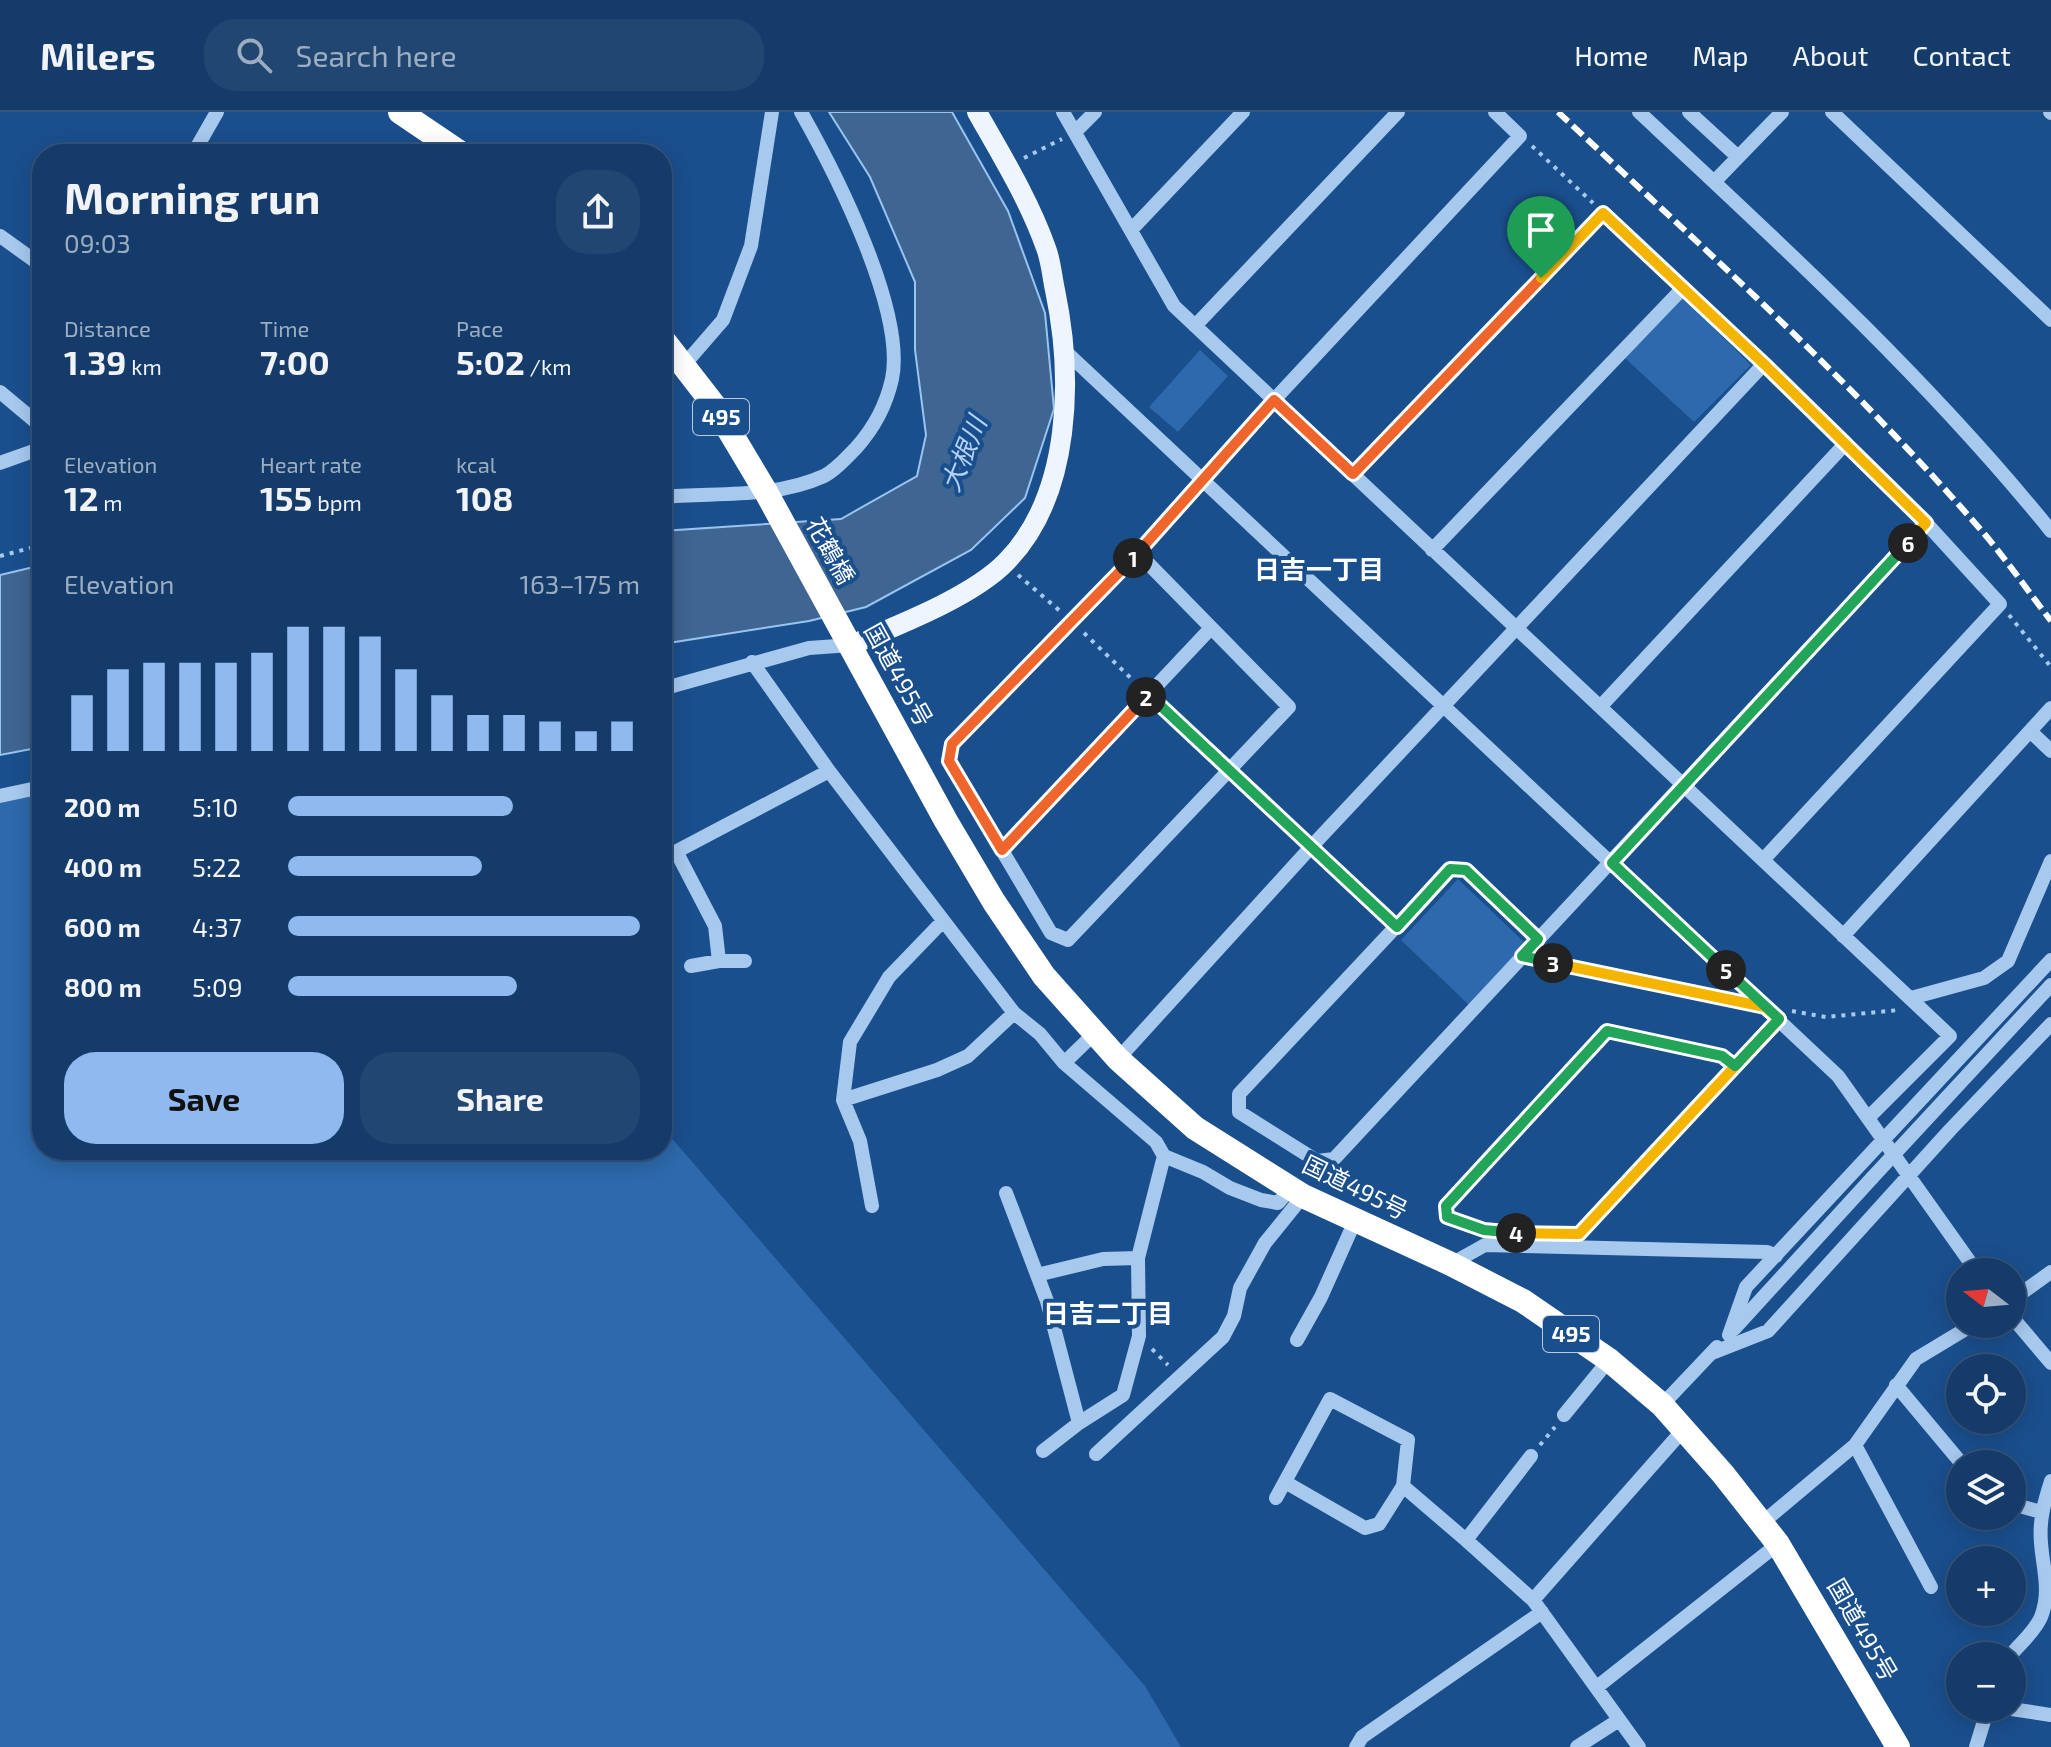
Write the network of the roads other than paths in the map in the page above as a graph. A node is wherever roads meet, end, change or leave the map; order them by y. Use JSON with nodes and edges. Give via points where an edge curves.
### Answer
{"nodes":[{"id":1,"x":217,"y":112,"type":"edge"},
{"id":2,"x":400,"y":112,"type":"edge"},
{"id":3,"x":772,"y":112,"type":"edge"},
{"id":4,"x":801,"y":112,"type":"edge"},
{"id":5,"x":977,"y":112,"type":"edge"},
{"id":6,"x":1063,"y":112,"type":"edge"},
{"id":7,"x":1095,"y":112,"type":"edge"},
{"id":8,"x":1243,"y":112,"type":"edge"},
{"id":9,"x":1398,"y":112,"type":"edge"},
{"id":10,"x":1495,"y":112,"type":"edge"},
{"id":11,"x":1639,"y":112,"type":"edge"},
{"id":12,"x":1689,"y":112,"type":"edge"},
{"id":13,"x":1782,"y":112,"type":"edge"},
{"id":14,"x":1832,"y":112,"type":"edge"},
{"id":15,"x":1075,"y":132,"type":"junction"},
{"id":16,"x":199,"y":144,"type":"edge"},
{"id":17,"x":447,"y":144,"type":"edge"},
{"id":18,"x":1738,"y":157,"type":"junction"},
{"id":19,"x":1714,"y":182,"type":"junction"},
{"id":20,"x":1132,"y":229,"type":"junction"},
{"id":21,"x":0,"y":236,"type":"edge"},
{"id":22,"x":32,"y":259,"type":"edge"},
{"id":23,"x":2051,"y":320,"type":"edge"},
{"id":24,"x":1195,"y":326,"type":"junction"},
{"id":25,"x":672,"y":350,"type":"edge"},
{"id":26,"x":1065,"y":351,"type":"junction"},
{"id":27,"x":684,"y":365,"type":"junction"},
{"id":28,"x":0,"y":392,"type":"edge"},
{"id":29,"x":1274,"y":400,"type":"junction"},
{"id":30,"x":32,"y":419,"type":"edge"},
{"id":31,"x":32,"y":452,"type":"edge"},
{"id":32,"x":0,"y":463,"type":"edge"},
{"id":33,"x":1353,"y":474,"type":"junction"},
{"id":34,"x":1203,"y":479,"type":"junction"},
{"id":35,"x":672,"y":497,"type":"edge"},
{"id":36,"x":768,"y":497,"type":"junction"},
{"id":37,"x":2051,"y":531,"type":"edge"},
{"id":38,"x":1432,"y":550,"type":"junction"},
{"id":39,"x":1138,"y":553,"type":"junction"},
{"id":40,"x":1211,"y":628,"type":"junction"},
{"id":41,"x":1517,"y":628,"type":"junction"},
{"id":42,"x":845,"y":636,"type":"junction"},
{"id":43,"x":752,"y":662,"type":"junction"},
{"id":44,"x":672,"y":686,"type":"edge"},
{"id":45,"x":1446,"y":706,"type":"junction"},
{"id":46,"x":1601,"y":706,"type":"junction"},
{"id":47,"x":2051,"y":708,"type":"edge"},
{"id":48,"x":2030,"y":731,"type":"junction"},
{"id":49,"x":2051,"y":751,"type":"edge"},
{"id":50,"x":829,"y":771,"type":"junction"},
{"id":51,"x":1682,"y":786,"type":"junction"},
{"id":52,"x":32,"y":789,"type":"edge"},
{"id":53,"x":0,"y":796,"type":"edge"},
{"id":54,"x":1002,"y":850,"type":"junction"},
{"id":55,"x":677,"y":853,"type":"junction"},
{"id":56,"x":672,"y":855,"type":"edge"},
{"id":57,"x":1763,"y":860,"type":"junction"},
{"id":58,"x":2051,"y":861,"type":"edge"},
{"id":59,"x":1612,"y":863,"type":"junction"},
{"id":60,"x":942,"y":922,"type":"junction"},
{"id":61,"x":1843,"y":936,"type":"junction"},
{"id":62,"x":1538,"y":939,"type":"junction"},
{"id":63,"x":2051,"y":960,"type":"edge"},
{"id":64,"x":719,"y":961,"type":"junction"},
{"id":65,"x":745,"y":961,"type":"dead end"},
{"id":66,"x":691,"y":966,"type":"dead end"},
{"id":67,"x":2051,"y":985,"type":"edge"},
{"id":68,"x":1911,"y":998,"type":"junction"},
{"id":69,"x":1014,"y":1013,"type":"junction"},
{"id":70,"x":1779,"y":1019,"type":"junction"},
{"id":71,"x":2051,"y":1024,"type":"edge"},
{"id":72,"x":1095,"y":1033,"type":"junction"},
{"id":73,"x":1118,"y":1059,"type":"junction"},
{"id":74,"x":1064,"y":1063,"type":"junction"},
{"id":75,"x":1735,"y":1066,"type":"junction"},
{"id":76,"x":843,"y":1100,"type":"junction"},
{"id":77,"x":1869,"y":1117,"type":"junction"},
{"id":78,"x":1885,"y":1140,"type":"junction"},
{"id":79,"x":1164,"y":1156,"type":"junction"},
{"id":80,"x":1909,"y":1175,"type":"junction"},
{"id":81,"x":1006,"y":1193,"type":"dead end"},
{"id":82,"x":1296,"y":1193,"type":"junction"},
{"id":83,"x":872,"y":1206,"type":"dead end"},
{"id":84,"x":1355,"y":1221,"type":"junction"},
{"id":85,"x":1776,"y":1256,"type":"junction"},
{"id":86,"x":1138,"y":1258,"type":"junction"},
{"id":87,"x":1967,"y":1258,"type":"edge"},
{"id":88,"x":1451,"y":1264,"type":"junction"},
{"id":89,"x":2051,"y":1272,"type":"edge"},
{"id":90,"x":1037,"y":1275,"type":"junction"},
{"id":91,"x":2026,"y":1290,"type":"edge"},
{"id":92,"x":2026,"y":1334,"type":"edge"},
{"id":93,"x":1729,"y":1335,"type":"junction"},
{"id":94,"x":1951,"y":1338,"type":"edge"},
{"id":95,"x":1297,"y":1340,"type":"dead end"},
{"id":96,"x":1712,"y":1353,"type":"junction"},
{"id":97,"x":1609,"y":1360,"type":"junction"},
{"id":98,"x":2051,"y":1363,"type":"edge"},
{"id":99,"x":1896,"y":1385,"type":"junction"},
{"id":100,"x":1662,"y":1405,"type":"junction"},
{"id":101,"x":1564,"y":1415,"type":"road end"},
{"id":102,"x":1079,"y":1423,"type":"junction"},
{"id":103,"x":1684,"y":1429,"type":"junction"},
{"id":104,"x":1855,"y":1445,"type":"junction"},
{"id":105,"x":1950,"y":1450,"type":"edge"},
{"id":106,"x":1043,"y":1451,"type":"dead end"},
{"id":107,"x":1096,"y":1454,"type":"dead end"},
{"id":108,"x":1531,"y":1456,"type":"road end"},
{"id":109,"x":2051,"y":1481,"type":"edge"},
{"id":110,"x":1285,"y":1482,"type":"junction"},
{"id":111,"x":1403,"y":1486,"type":"junction"},
{"id":112,"x":1276,"y":1498,"type":"dead end"},
{"id":113,"x":2026,"y":1508,"type":"edge"},
{"id":114,"x":2041,"y":1512,"type":"junction"},
{"id":115,"x":1762,"y":1523,"type":"junction"},
{"id":116,"x":1466,"y":1540,"type":"junction"},
{"id":117,"x":1778,"y":1544,"type":"junction"},
{"id":118,"x":1931,"y":1587,"type":"dead end"},
{"id":119,"x":2049,"y":1592,"type":"edge"},
{"id":120,"x":1537,"y":1606,"type":"junction"},
{"id":121,"x":2023,"y":1642,"type":"edge"},
{"id":122,"x":1597,"y":1687,"type":"junction"},
{"id":123,"x":2026,"y":1711,"type":"edge"},
{"id":124,"x":2051,"y":1715,"type":"edge"},
{"id":125,"x":1619,"y":1720,"type":"junction"},
{"id":126,"x":1984,"y":1722,"type":"edge"},
{"id":127,"x":1356,"y":1747,"type":"edge"},
{"id":128,"x":1577,"y":1747,"type":"edge"},
{"id":129,"x":1639,"y":1747,"type":"edge"},
{"id":130,"x":1898,"y":1747,"type":"edge"},
{"id":131,"x":1976,"y":1747,"type":"edge"}],
"edges":[{"from":1,"to":16,"type":"street"},
{"from":2,"to":17,"type":"highway"},
{"from":3,"to":27,"type":"street","via":[[751,246],[723,320]]},
{"from":4,"to":36,"type":"street","via":[[830,163],[878,279],[888,313],[893,376],[874,426],[843,462],[828,474]]},
{"from":5,"to":26,"type":"main road","via":[[1047,250]]},
{"from":6,"to":15,"type":"street"},
{"from":7,"to":15,"type":"street"},
{"from":8,"to":20,"type":"street"},
{"from":9,"to":24,"type":"street"},
{"from":10,"to":29,"type":"street","via":[[1520,136]]},
{"from":11,"to":19,"type":"street"},
{"from":12,"to":18,"type":"street"},
{"from":13,"to":18,"type":"street"},
{"from":14,"to":23,"type":"street"},
{"from":15,"to":20,"type":"street"},
{"from":18,"to":19,"type":"street"},
{"from":19,"to":37,"type":"street","via":[[1932,393]]},
{"from":20,"to":24,"type":"street","via":[[1174,306]]},
{"from":21,"to":22,"type":"street"},
{"from":24,"to":29,"type":"street"},
{"from":25,"to":27,"type":"highway","number":"495"},
{"from":26,"to":34,"type":"street"},
{"from":26,"to":42,"type":"main road","via":[[1065,402],[1052,477],[1036,523],[1005,564],[924,614]]},
{"from":27,"to":36,"type":"highway","number":"495"},
{"from":28,"to":30,"type":"street"},
{"from":29,"to":33,"type":"street"},
{"from":29,"to":34,"type":"street"},
{"from":31,"to":32,"type":"street"},
{"from":33,"to":38,"type":"street"},
{"from":33,"to":38,"type":"street","via":[[1603,213],[1683,288]]},
{"from":34,"to":39,"type":"street"},
{"from":34,"to":45,"type":"street"},
{"from":35,"to":36,"type":"street"},
{"from":36,"to":42,"type":"highway","name":"花鶴橋","number":"495"},
{"from":38,"to":41,"type":"street"},
{"from":39,"to":40,"type":"street"},
{"from":39,"to":54,"type":"street","via":[[952,744],[949,761]]},
{"from":40,"to":54,"type":"street"},
{"from":40,"to":54,"type":"street","via":[[1289,707],[1068,940],[1051,933]]},
{"from":41,"to":45,"type":"street"},
{"from":41,"to":46,"type":"street"},
{"from":41,"to":46,"type":"street","via":[[1764,364],[1846,443]]},
{"from":42,"to":43,"type":"street"},
{"from":42,"to":72,"type":"highway","name":"国道495号","number":"495","via":[[994,902],[1044,976]]},
{"from":43,"to":44,"type":"street"},
{"from":43,"to":50,"type":"street"},
{"from":45,"to":59,"type":"street"},
{"from":45,"to":73,"type":"street"},
{"from":46,"to":51,"type":"street"},
{"from":47,"to":48,"type":"street"},
{"from":48,"to":49,"type":"street"},
{"from":48,"to":61,"type":"street"},
{"from":50,"to":55,"type":"street"},
{"from":50,"to":60,"type":"street"},
{"from":51,"to":57,"type":"street"},
{"from":51,"to":57,"type":"street","via":[[1926,523],[2000,604]]},
{"from":51,"to":59,"type":"street"},
{"from":52,"to":53,"type":"street"},
{"from":55,"to":56,"type":"street"},
{"from":55,"to":64,"type":"street","via":[[715,926]]},
{"from":57,"to":61,"type":"street"},
{"from":58,"to":68,"type":"street","via":[[2008,961],[1984,978]]},
{"from":59,"to":62,"type":"street"},
{"from":59,"to":70,"type":"street"},
{"from":60,"to":69,"type":"street"},
{"from":60,"to":76,"type":"street","via":[[889,977],[850,1042]]},
{"from":61,"to":68,"type":"street"},
{"from":62,"to":62,"type":"street","via":[[1466,870],[1450,869],[1239,1094],[1239,1112],[1317,1161],[1334,1159]]},
{"from":63,"to":78,"type":"street"},
{"from":64,"to":65,"type":"street"},
{"from":64,"to":66,"type":"street"},
{"from":67,"to":93,"type":"street","bridge":true},
{"from":68,"to":77,"type":"street","via":[[1950,1036]]},
{"from":69,"to":74,"type":"street"},
{"from":69,"to":76,"type":"street","via":[[968,1056]]},
{"from":70,"to":75,"type":"street"},
{"from":70,"to":77,"type":"street","via":[[1838,1076]]},
{"from":71,"to":80,"type":"street"},
{"from":72,"to":73,"type":"highway","name":"国道495号","number":"495"},
{"from":72,"to":74,"type":"street"},
{"from":73,"to":82,"type":"highway","name":"国道495号","number":"495","via":[[1195,1128]]},
{"from":74,"to":79,"type":"street","via":[[1156,1142]]},
{"from":75,"to":75,"type":"street","via":[[1579,1234],[1507,1233],[1447,1217],[1446,1206],[1607,1031],[1722,1056]]},
{"from":76,"to":83,"type":"street","via":[[860,1141]]},
{"from":77,"to":78,"type":"street"},
{"from":78,"to":80,"type":"street"},
{"from":78,"to":85,"type":"street"},
{"from":79,"to":82,"type":"street","via":[[1261,1200],[1278,1203]]},
{"from":79,"to":86,"type":"street"},
{"from":80,"to":87,"type":"street"},
{"from":80,"to":96,"type":"street","via":[[1768,1331]]},
{"from":81,"to":90,"type":"street"},
{"from":82,"to":84,"type":"highway","name":"国道495号","number":"495"},
{"from":82,"to":107,"type":"street","via":[[1240,1288],[1223,1337]]},
{"from":84,"to":88,"type":"highway","name":"国道495号","number":"495"},
{"from":84,"to":95,"type":"street"},
{"from":85,"to":88,"type":"street","via":[[1485,1245]]},
{"from":85,"to":93,"type":"street","via":[[1746,1287]]},
{"from":86,"to":90,"type":"street","via":[[1103,1259]]},
{"from":86,"to":102,"type":"street","via":[[1139,1336],[1123,1395]]},
{"from":88,"to":97,"type":"highway","name":"国道495号","number":"495","via":[[1523,1301]]},
{"from":89,"to":91,"type":"street"},
{"from":90,"to":102,"type":"street"},
{"from":92,"to":98,"type":"street"},
{"from":93,"to":96,"type":"street"},
{"from":94,"to":99,"type":"street","via":[[1916,1359]]},
{"from":96,"to":100,"type":"street"},
{"from":97,"to":100,"type":"highway","name":"国道495号","number":"495"},
{"from":97,"to":101,"type":"street"},
{"from":99,"to":104,"type":"street"},
{"from":99,"to":105,"type":"street"},
{"from":100,"to":103,"type":"highway","name":"国道495号","number":"495"},
{"from":102,"to":106,"type":"street"},
{"from":103,"to":115,"type":"highway","name":"国道495号","number":"495"},
{"from":103,"to":120,"type":"street"},
{"from":104,"to":115,"type":"street"},
{"from":104,"to":118,"type":"street"},
{"from":108,"to":116,"type":"street"},
{"from":109,"to":114,"type":"street"},
{"from":110,"to":111,"type":"street","via":[[1365,1528],[1379,1524]]},
{"from":110,"to":111,"type":"street","via":[[1330,1399],[1408,1440]]},
{"from":110,"to":112,"type":"street"},
{"from":111,"to":116,"type":"street"},
{"from":113,"to":114,"type":"street"},
{"from":114,"to":119,"type":"street"},
{"from":115,"to":117,"type":"highway","name":"国道495号","number":"495"},
{"from":116,"to":120,"type":"street"},
{"from":117,"to":122,"type":"street"},
{"from":117,"to":130,"type":"highway","name":"国道495号","number":"495"},
{"from":119,"to":121,"type":"street","via":[[2042,1616]]},
{"from":120,"to":122,"type":"street"},
{"from":120,"to":127,"type":"street","via":[[1362,1737]]},
{"from":122,"to":125,"type":"street"},
{"from":123,"to":124,"type":"street"},
{"from":125,"to":128,"type":"street"},
{"from":125,"to":129,"type":"street"},
{"from":126,"to":131,"type":"street"}]}
